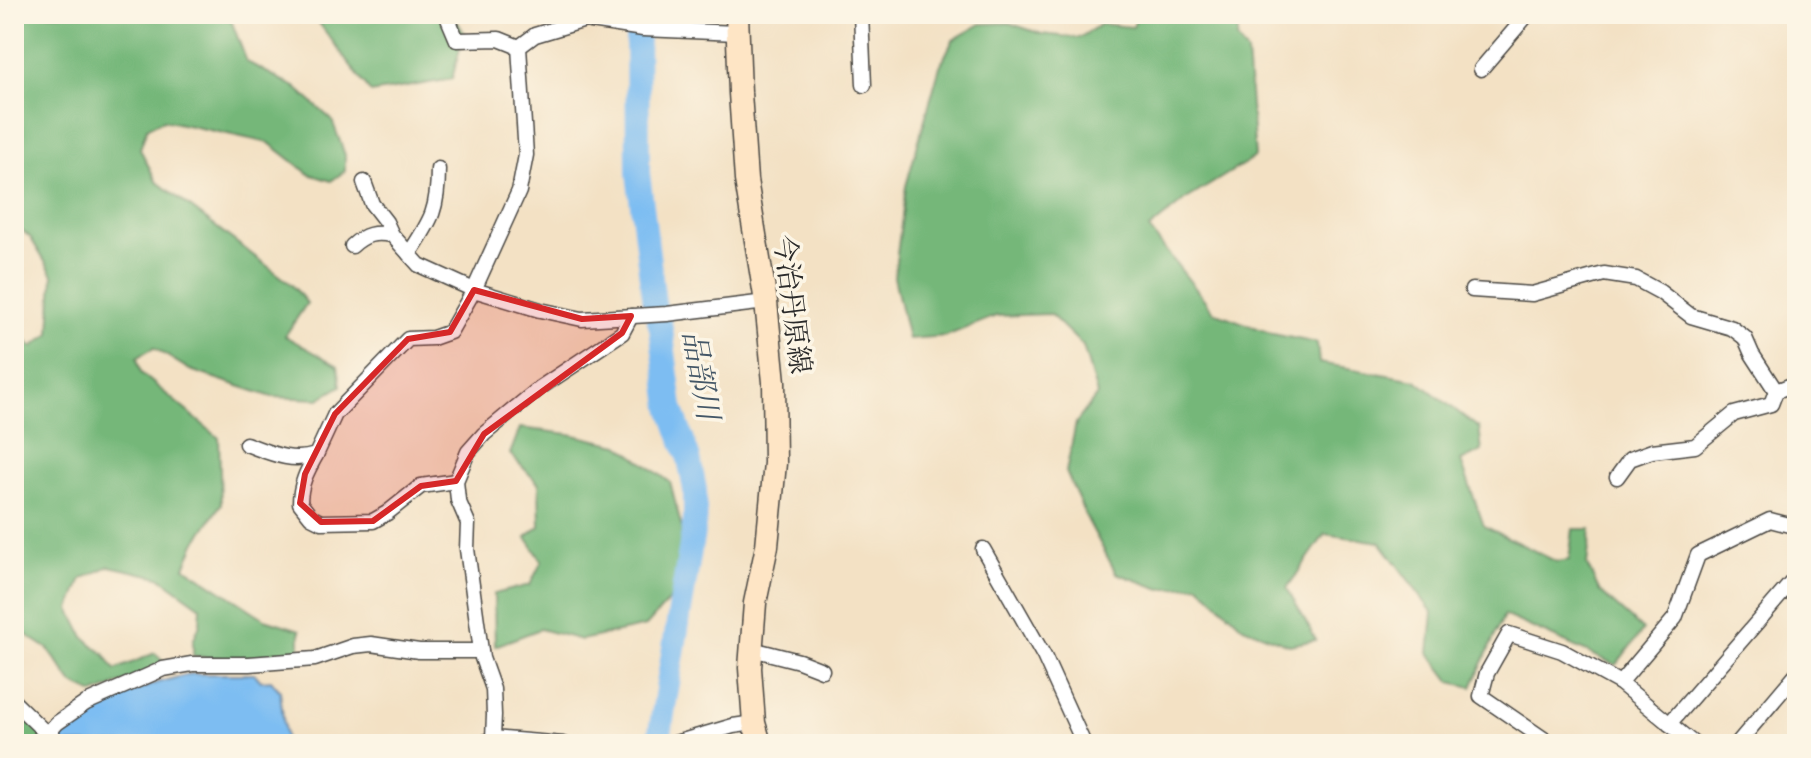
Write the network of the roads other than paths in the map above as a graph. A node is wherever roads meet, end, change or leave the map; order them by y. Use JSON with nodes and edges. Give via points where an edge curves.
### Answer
{"nodes":[{"id":1,"x":446,"y":14,"type":"edge"},
{"id":2,"x":861,"y":14,"type":"edge"},
{"id":3,"x":1528,"y":14,"type":"edge"},
{"id":4,"x":737,"y":23,"type":"edge"},
{"id":5,"x":519,"y":47,"type":"junction"},
{"id":6,"x":1481,"y":69,"type":"dead end"},
{"id":7,"x":864,"y":85,"type":"dead end"},
{"id":8,"x":438,"y":169,"type":"dead end"},
{"id":9,"x":364,"y":182,"type":"dead end"},
{"id":10,"x":392,"y":235,"type":"junction"},
{"id":11,"x":352,"y":246,"type":"dead end"},
{"id":12,"x":409,"y":254,"type":"junction"},
{"id":13,"x":474,"y":290,"type":"junction"},
{"id":14,"x":1472,"y":290,"type":"dead end"},
{"id":15,"x":766,"y":302,"type":"junction"},
{"id":16,"x":631,"y":316,"type":"junction"},
{"id":17,"x":1797,"y":383,"type":"edge"},
{"id":18,"x":1776,"y":391,"type":"junction"},
{"id":19,"x":246,"y":444,"type":"dead end"},
{"id":20,"x":316,"y":455,"type":"junction"},
{"id":21,"x":1617,"y":477,"type":"dead end"},
{"id":22,"x":456,"y":481,"type":"junction"},
{"id":23,"x":1797,"y":527,"type":"edge"},
{"id":24,"x":983,"y":549,"type":"dead end"},
{"id":25,"x":1797,"y":576,"type":"edge"},
{"id":26,"x":752,"y":649,"type":"junction"},
{"id":27,"x":481,"y":651,"type":"junction"},
{"id":28,"x":822,"y":670,"type":"dead end"},
{"id":29,"x":1797,"y":673,"type":"edge"},
{"id":30,"x":1620,"y":683,"type":"junction"},
{"id":31,"x":14,"y":702,"type":"edge"},
{"id":32,"x":1669,"y":724,"type":"junction"},
{"id":33,"x":757,"y":734,"type":"edge"},
{"id":34,"x":43,"y":739,"type":"edge"},
{"id":35,"x":487,"y":741,"type":"edge"},
{"id":36,"x":563,"y":744,"type":"edge"},
{"id":37,"x":672,"y":744,"type":"edge"},
{"id":38,"x":1084,"y":744,"type":"edge"},
{"id":39,"x":1551,"y":744,"type":"edge"},
{"id":40,"x":1694,"y":744,"type":"edge"},
{"id":41,"x":1737,"y":744,"type":"edge"}],
"edges":[{"from":1,"to":5,"type":"street","via":[[457,40],[499,39]]},
{"from":2,"to":7,"type":"street"},
{"from":3,"to":6,"type":"street"},
{"from":4,"to":5,"type":"street","via":[[643,29],[585,20],[535,35]]},
{"from":4,"to":15,"type":"main road","name":"今治丹原線","via":[[746,180]]},
{"from":5,"to":13,"type":"street","via":[[526,155],[519,191]]},
{"from":8,"to":12,"type":"street","via":[[436,206]]},
{"from":9,"to":10,"type":"street"},
{"from":10,"to":11,"type":"street","via":[[363,236]]},
{"from":10,"to":12,"type":"street"},
{"from":12,"to":13,"type":"street","via":[[419,265]]},
{"from":13,"to":16,"type":"street","via":[[582,319]]},
{"from":13,"to":20,"type":"street","via":[[450,332],[408,339],[352,394],[335,414]]},
{"from":14,"to":18,"type":"street","via":[[1532,294],[1604,274],[1636,279],[1691,316],[1732,328],[1745,338]]},
{"from":15,"to":16,"type":"street"},
{"from":15,"to":26,"type":"main road","name":"今治丹原線","via":[[775,463]]},
{"from":16,"to":22,"type":"street","via":[[622,333],[541,387],[484,434],[468,452]]},
{"from":17,"to":18,"type":"street"},
{"from":18,"to":21,"type":"street","via":[[1771,404],[1734,414],[1695,446],[1630,459]]},
{"from":19,"to":20,"type":"street","via":[[300,460]]},
{"from":20,"to":22,"type":"street","via":[[305,474],[300,503],[321,522],[373,521],[421,486]]},
{"from":22,"to":27,"type":"street","via":[[468,523]]},
{"from":23,"to":30,"type":"street","via":[[1770,520],[1698,555],[1675,618]]},
{"from":24,"to":38,"type":"street","via":[[1044,656]]},
{"from":25,"to":32,"type":"street"},
{"from":26,"to":28,"type":"street"},
{"from":26,"to":33,"type":"main road","name":"今治丹原線"},
{"from":27,"to":34,"type":"street","via":[[371,644],[315,659],[163,669],[86,703]]},
{"from":27,"to":35,"type":"street","via":[[493,689]]},
{"from":29,"to":41,"type":"street"},
{"from":30,"to":32,"type":"street"},
{"from":30,"to":39,"type":"street","via":[[1562,651],[1509,634],[1481,696]]},
{"from":31,"to":34,"type":"street"},
{"from":32,"to":40,"type":"street"},
{"from":33,"to":37,"type":"street","via":[[733,726]]},
{"from":35,"to":36,"type":"street"}]}
